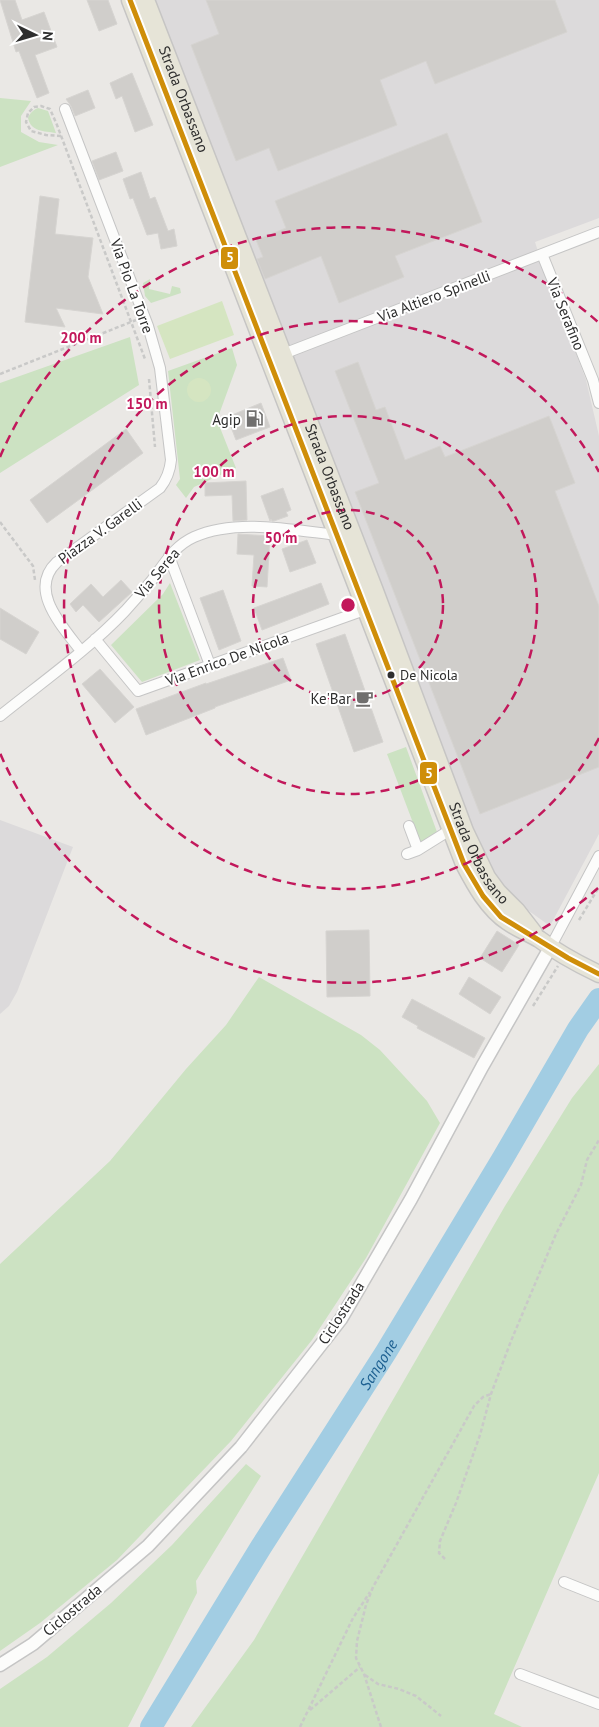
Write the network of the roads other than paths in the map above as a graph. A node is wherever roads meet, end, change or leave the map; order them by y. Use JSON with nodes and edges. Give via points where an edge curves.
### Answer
{"nodes":[{"id":1,"x":130,"y":0,"type":"edge"},
{"id":2,"x":146,"y":0,"type":"edge"},
{"id":3,"x":65,"y":109,"type":"dead end"},
{"id":4,"x":599,"y":232,"type":"edge"},
{"id":5,"x":542,"y":254,"type":"junction"},
{"id":6,"x":276,"y":357,"type":"junction"},
{"id":7,"x":599,"y":403,"type":"edge"},
{"id":8,"x":170,"y":469,"type":"joint"},
{"id":9,"x":344,"y":532,"type":"junction"},
{"id":10,"x":169,"y":556,"type":"junction"},
{"id":11,"x":373,"y":607,"type":"junction"},
{"id":12,"x":94,"y":639,"type":"junction"},
{"id":13,"x":81,"y":651,"type":"junction"},
{"id":14,"x":210,"y":665,"type":"junction"},
{"id":15,"x":0,"y":716,"type":"edge"},
{"id":16,"x":409,"y":826,"type":"dead end"},
{"id":17,"x":450,"y":830,"type":"junction"},
{"id":18,"x":418,"y":850,"type":"junction"},
{"id":19,"x":407,"y":854,"type":"dead end"},
{"id":20,"x":599,"y":856,"type":"edge"},
{"id":21,"x":555,"y":951,"type":"junction"},
{"id":22,"x":599,"y":974,"type":"edge"},
{"id":23,"x":564,"y":1582,"type":"dead end"},
{"id":24,"x":599,"y":1596,"type":"edge"},
{"id":25,"x":0,"y":1665,"type":"edge"},
{"id":26,"x":520,"y":1674,"type":"dead end"},
{"id":27,"x":599,"y":1704,"type":"edge"}],
"edges":[{"from":1,"to":6,"type":"main road","name":"Strada Orbassano"},
{"from":2,"to":6,"type":"main road","name":"Strada Orbassano"},
{"from":3,"to":8,"type":"street","name":"Via Pio La Torre","via":[[144,317],[160,368]]},
{"from":4,"to":5,"type":"street","name":"Via Altiero Spinelli"},
{"from":5,"to":6,"type":"street","name":"Via Altiero Spinelli"},
{"from":5,"to":7,"type":"street","name":"Via Serafino","via":[[593,380]]},
{"from":6,"to":9,"type":"main road","name":"Strada Orbassano"},
{"from":8,"to":13,"type":"street","name":"Piazza V. Garelli","via":[[160,488],[52,567],[46,576],[48,601],[53,614]]},
{"from":9,"to":10,"type":"street","name":"Via Serea","via":[[226,528],[194,537]]},
{"from":9,"to":11,"type":"main road","name":"Strada Orbassano"},
{"from":10,"to":12,"type":"street","name":"Via Serea","via":[[124,612]]},
{"from":10,"to":14,"type":"street"},
{"from":11,"to":14,"type":"street","name":"Via Enrico De Nicola"},
{"from":11,"to":17,"type":"main road","name":"Strada Orbassano"},
{"from":11,"to":21,"type":"main road","name":"Strada Orbassano","via":[[487,877]]},
{"from":12,"to":13,"type":"street","name":"Via Serea"},
{"from":12,"to":14,"type":"street","name":"Via Enrico De Nicola","via":[[138,691]]},
{"from":13,"to":15,"type":"street","name":"Via Serea"},
{"from":16,"to":18,"type":"street"},
{"from":17,"to":18,"type":"street","name":"Strada Orbassano"},
{"from":17,"to":21,"type":"main road","name":"Strada Orbassano","via":[[464,864],[494,910],[507,922]]},
{"from":18,"to":19,"type":"street","name":"Strada Orbassano"},
{"from":20,"to":21,"type":"street"},
{"from":21,"to":22,"type":"main road"},
{"from":21,"to":25,"type":"street","via":[[482,1067],[341,1319],[241,1447],[148,1546],[34,1644]]},
{"from":23,"to":24,"type":"street"},
{"from":26,"to":27,"type":"street"}]}
